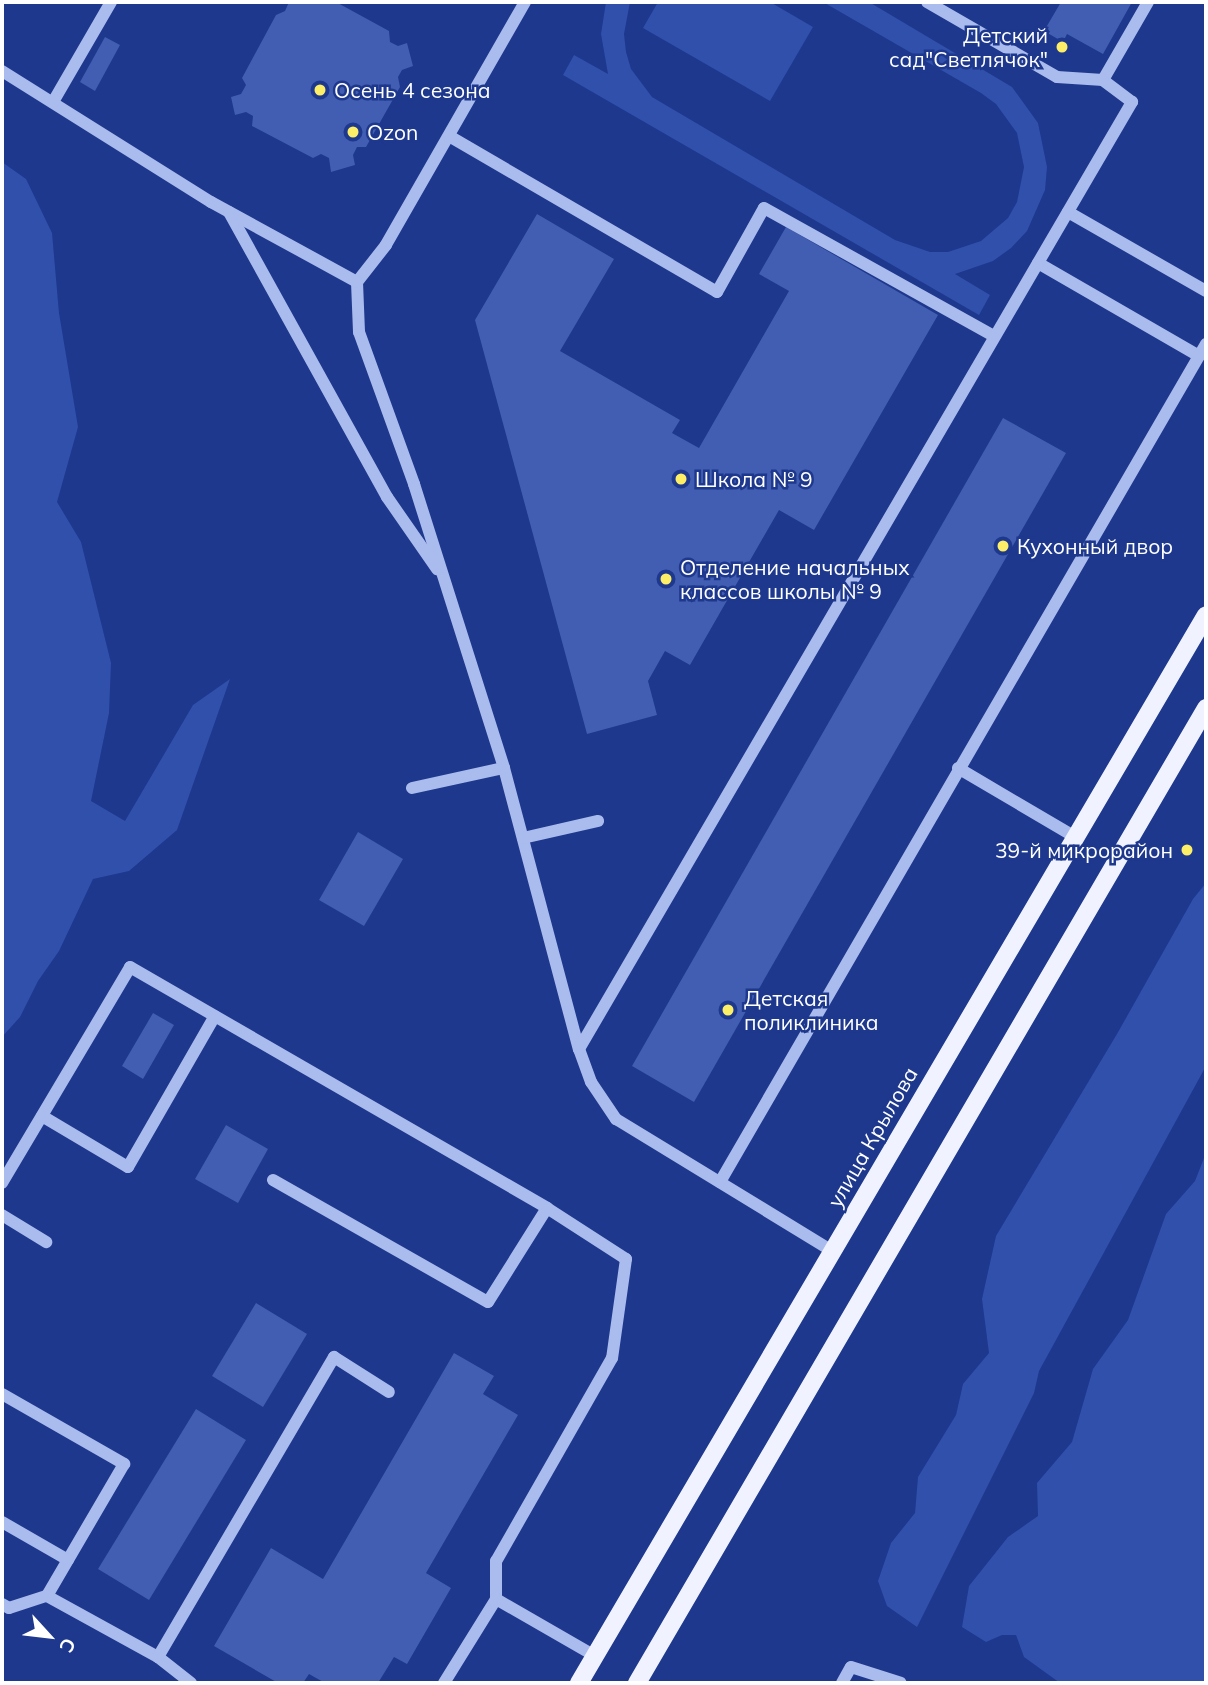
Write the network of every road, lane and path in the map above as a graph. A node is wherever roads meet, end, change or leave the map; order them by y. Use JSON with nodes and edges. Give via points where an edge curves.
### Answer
{"nodes":[{"id":1,"x":111,"y":2,"type":"edge"},
{"id":2,"x":525,"y":2,"type":"edge"},
{"id":3,"x":927,"y":2,"type":"edge"},
{"id":4,"x":1148,"y":2,"type":"edge"},
{"id":5,"x":2,"y":71,"type":"edge"},
{"id":6,"x":1103,"y":79,"type":"junction"},
{"id":7,"x":53,"y":102,"type":"junction"},
{"id":8,"x":449,"y":136,"type":"junction"},
{"id":9,"x":229,"y":212,"type":"junction"},
{"id":10,"x":1068,"y":212,"type":"junction"},
{"id":11,"x":1038,"y":263,"type":"junction"},
{"id":12,"x":356,"y":282,"type":"junction"},
{"id":13,"x":1206,"y":291,"type":"edge"},
{"id":14,"x":994,"y":336,"type":"junction"},
{"id":15,"x":1206,"y":344,"type":"edge"},
{"id":16,"x":1199,"y":356,"type":"junction"},
{"id":17,"x":444,"y":579,"type":"junction"},
{"id":18,"x":1206,"y":615,"type":"edge"},
{"id":19,"x":1206,"y":708,"type":"edge"},
{"id":20,"x":504,"y":768,"type":"junction"},
{"id":21,"x":957,"y":768,"type":"junction"},
{"id":22,"x":412,"y":788,"type":"dead end"},
{"id":23,"x":598,"y":821,"type":"dead end"},
{"id":24,"x":1075,"y":837,"type":"junction"},
{"id":25,"x":523,"y":838,"type":"junction"},
{"id":26,"x":215,"y":1016,"type":"junction"},
{"id":27,"x":579,"y":1049,"type":"junction"},
{"id":28,"x":41,"y":1116,"type":"junction"},
{"id":29,"x":273,"y":1180,"type":"dead end"},
{"id":30,"x":720,"y":1182,"type":"junction"},
{"id":31,"x":2,"y":1183,"type":"edge"},
{"id":32,"x":547,"y":1208,"type":"junction"},
{"id":33,"x":2,"y":1215,"type":"edge"},
{"id":34,"x":46,"y":1242,"type":"dead end"},
{"id":35,"x":832,"y":1251,"type":"junction"},
{"id":36,"x":389,"y":1392,"type":"dead end"},
{"id":37,"x":2,"y":1394,"type":"edge"},
{"id":38,"x":2,"y":1522,"type":"edge"},
{"id":39,"x":68,"y":1560,"type":"junction"},
{"id":40,"x":47,"y":1595,"type":"junction"},
{"id":41,"x":496,"y":1599,"type":"junction"},
{"id":42,"x":2,"y":1604,"type":"edge"},
{"id":43,"x":595,"y":1656,"type":"junction"},
{"id":44,"x":158,"y":1657,"type":"junction"},
{"id":45,"x":191,"y":1683,"type":"edge"},
{"id":46,"x":444,"y":1683,"type":"edge"},
{"id":47,"x":579,"y":1683,"type":"edge"},
{"id":48,"x":637,"y":1683,"type":"edge"},
{"id":49,"x":842,"y":1683,"type":"edge"},
{"id":50,"x":901,"y":1683,"type":"edge"}],
"edges":[{"from":1,"to":7,"type":"lane"},
{"from":2,"to":8,"type":"lane"},
{"from":3,"to":6,"type":"lane","via":[[1057,77]]},
{"from":4,"to":6,"type":"lane"},
{"from":5,"to":7,"type":"lane"},
{"from":6,"to":10,"type":"lane","via":[[1132,102]]},
{"from":7,"to":9,"type":"lane"},
{"from":8,"to":12,"type":"lane","via":[[386,245]]},
{"from":8,"to":14,"type":"lane","via":[[717,292],[764,208]]},
{"from":9,"to":12,"type":"lane"},
{"from":9,"to":17,"type":"lane","via":[[387,497]]},
{"from":10,"to":11,"type":"lane"},
{"from":10,"to":13,"type":"lane"},
{"from":11,"to":14,"type":"lane"},
{"from":11,"to":16,"type":"lane"},
{"from":12,"to":17,"type":"lane","via":[[359,332]]},
{"from":14,"to":27,"type":"lane"},
{"from":15,"to":16,"type":"lane"},
{"from":16,"to":21,"type":"lane"},
{"from":17,"to":20,"type":"lane"},
{"from":18,"to":24,"type":"main road","name":"улица Крылова"},
{"from":19,"to":48,"type":"main road"},
{"from":20,"to":22,"type":"lane"},
{"from":20,"to":25,"type":"lane"},
{"from":21,"to":24,"type":"lane"},
{"from":21,"to":30,"type":"lane"},
{"from":23,"to":25,"type":"lane"},
{"from":24,"to":35,"type":"main road","name":"улица Крылова"},
{"from":25,"to":27,"type":"lane"},
{"from":26,"to":28,"type":"lane","via":[[130,967]]},
{"from":26,"to":28,"type":"lane","via":[[128,1167]]},
{"from":26,"to":32,"type":"lane"},
{"from":27,"to":30,"type":"lane","via":[[592,1082],[616,1119]]},
{"from":28,"to":31,"type":"lane"},
{"from":29,"to":32,"type":"lane","via":[[488,1302]]},
{"from":30,"to":35,"type":"lane"},
{"from":32,"to":41,"type":"lane","via":[[626,1259],[612,1357],[496,1561]]},
{"from":33,"to":34,"type":"lane"},
{"from":35,"to":43,"type":"main road","name":"улица Крылова"},
{"from":36,"to":44,"type":"lane","via":[[334,1357]]},
{"from":37,"to":39,"type":"lane","via":[[124,1464]]},
{"from":38,"to":39,"type":"lane"},
{"from":39,"to":40,"type":"lane"},
{"from":40,"to":42,"type":"lane","via":[[9,1608]]},
{"from":40,"to":44,"type":"lane"},
{"from":41,"to":43,"type":"lane"},
{"from":41,"to":46,"type":"lane"},
{"from":43,"to":47,"type":"main road","name":"улица Крылова"},
{"from":44,"to":45,"type":"lane"},
{"from":49,"to":50,"type":"lane","via":[[851,1667]]}]}
